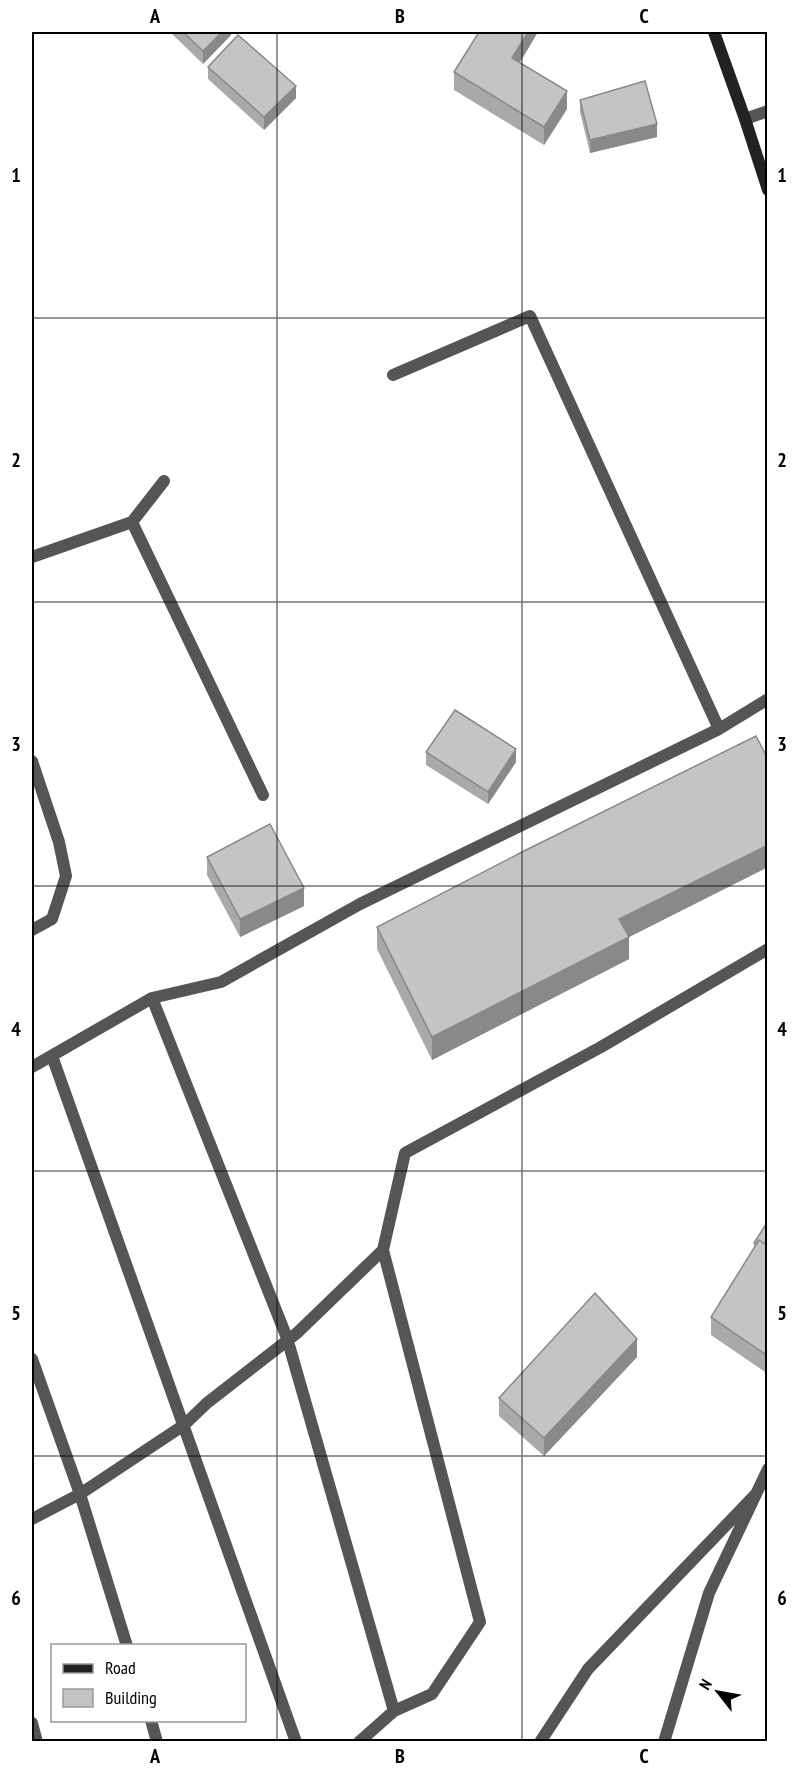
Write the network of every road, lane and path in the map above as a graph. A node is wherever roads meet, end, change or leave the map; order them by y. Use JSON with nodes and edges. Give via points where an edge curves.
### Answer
{"nodes":[{"id":1,"x":714,"y":32,"type":"edge"},
{"id":2,"x":768,"y":111,"type":"edge"},
{"id":3,"x":745,"y":119,"type":"junction"},
{"id":4,"x":768,"y":190,"type":"edge"},
{"id":5,"x":393,"y":375,"type":"dead end"},
{"id":6,"x":164,"y":481,"type":"dead end"},
{"id":7,"x":132,"y":522,"type":"junction"},
{"id":8,"x":32,"y":557,"type":"edge"},
{"id":9,"x":768,"y":699,"type":"edge"},
{"id":10,"x":719,"y":729,"type":"junction"},
{"id":11,"x":32,"y":761,"type":"edge"},
{"id":12,"x":263,"y":795,"type":"dead end"},
{"id":13,"x":32,"y":930,"type":"edge"},
{"id":14,"x":768,"y":949,"type":"edge"},
{"id":15,"x":152,"y":998,"type":"junction"},
{"id":16,"x":52,"y":1056,"type":"junction"},
{"id":17,"x":32,"y":1067,"type":"edge"},
{"id":18,"x":383,"y":1250,"type":"junction"},
{"id":19,"x":287,"y":1338,"type":"junction"},
{"id":20,"x":32,"y":1359,"type":"edge"},
{"id":21,"x":184,"y":1425,"type":"junction"},
{"id":22,"x":768,"y":1469,"type":"edge"},
{"id":23,"x":80,"y":1494,"type":"junction"},
{"id":24,"x":756,"y":1494,"type":"junction"},
{"id":25,"x":32,"y":1519,"type":"edge"},
{"id":26,"x":126,"y":1644,"type":"edge"},
{"id":27,"x":394,"y":1710,"type":"junction"},
{"id":28,"x":152,"y":1722,"type":"edge"},
{"id":29,"x":32,"y":1723,"type":"edge"},
{"id":30,"x":37,"y":1742,"type":"edge"},
{"id":31,"x":157,"y":1742,"type":"edge"},
{"id":32,"x":296,"y":1742,"type":"edge"},
{"id":33,"x":359,"y":1742,"type":"edge"},
{"id":34,"x":540,"y":1742,"type":"edge"},
{"id":35,"x":664,"y":1742,"type":"edge"}],
"edges":[{"from":1,"to":3,"type":"main road"},
{"from":2,"to":3,"type":"street"},
{"from":3,"to":4,"type":"main road"},
{"from":5,"to":10,"type":"street","via":[[530,315]]},
{"from":6,"to":7,"type":"street"},
{"from":7,"to":8,"type":"street"},
{"from":7,"to":12,"type":"street"},
{"from":9,"to":10,"type":"street"},
{"from":10,"to":15,"type":"street","via":[[360,904],[221,982]]},
{"from":11,"to":13,"type":"street","via":[[66,876],[52,919]]},
{"from":14,"to":18,"type":"street","via":[[601,1047],[405,1153]]},
{"from":15,"to":16,"type":"street"},
{"from":15,"to":19,"type":"street"},
{"from":16,"to":17,"type":"street"},
{"from":16,"to":21,"type":"street"},
{"from":18,"to":19,"type":"street","via":[[297,1333]]},
{"from":18,"to":27,"type":"street","via":[[480,1622],[432,1694]]},
{"from":19,"to":21,"type":"street"},
{"from":19,"to":27,"type":"street"},
{"from":20,"to":23,"type":"street"},
{"from":21,"to":23,"type":"street"},
{"from":21,"to":32,"type":"street"},
{"from":22,"to":24,"type":"street"},
{"from":23,"to":25,"type":"street"},
{"from":23,"to":26,"type":"street"},
{"from":24,"to":34,"type":"street","via":[[588,1669]]},
{"from":24,"to":35,"type":"street","via":[[709,1593]]},
{"from":27,"to":33,"type":"street"},
{"from":28,"to":31,"type":"street"},
{"from":29,"to":30,"type":"street"}]}
